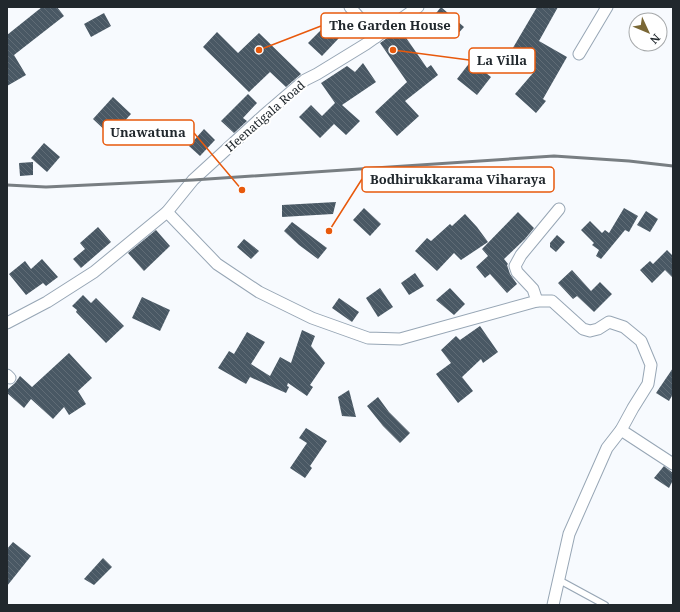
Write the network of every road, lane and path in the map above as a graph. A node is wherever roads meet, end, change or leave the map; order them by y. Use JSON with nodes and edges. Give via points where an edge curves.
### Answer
{"nodes":[{"id":1,"x":350,"y":7,"type":"edge"},
{"id":2,"x":418,"y":7,"type":"edge"},
{"id":3,"x":607,"y":7,"type":"edge"},
{"id":4,"x":376,"y":37,"type":"junction"},
{"id":5,"x":579,"y":54,"type":"dead end"},
{"id":6,"x":559,"y":208,"type":"dead end"},
{"id":7,"x":168,"y":212,"type":"junction"},
{"id":8,"x":537,"y":300,"type":"junction"},
{"id":9,"x":7,"y":323,"type":"edge"},
{"id":10,"x":621,"y":430,"type":"junction"},
{"id":11,"x":673,"y":464,"type":"edge"},
{"id":12,"x":558,"y":580,"type":"junction"},
{"id":13,"x":553,"y":605,"type":"edge"},
{"id":14,"x":605,"y":605,"type":"edge"}],
"edges":[{"from":1,"to":4,"type":"street"},
{"from":2,"to":4,"type":"street","name":"Heenatigala Road"},
{"from":3,"to":5,"type":"street"},
{"from":4,"to":7,"type":"street","name":"Heenatigala Road","via":[[305,80],[193,180]]},
{"from":6,"to":8,"type":"street","via":[[515,266],[516,272],[533,289]]},
{"from":7,"to":8,"type":"street","via":[[217,264],[260,292],[312,318],[368,338],[400,338]]},
{"from":7,"to":9,"type":"street","name":"Heenatigala Road","via":[[94,272],[47,302]]},
{"from":8,"to":10,"type":"street","via":[[552,301],[583,329],[598,329],[609,322],[624,327],[642,341],[651,365],[648,384]]},
{"from":10,"to":11,"type":"street"},
{"from":10,"to":12,"type":"street","via":[[607,448],[569,534]]},
{"from":12,"to":13,"type":"street"},
{"from":12,"to":14,"type":"lane"}]}
